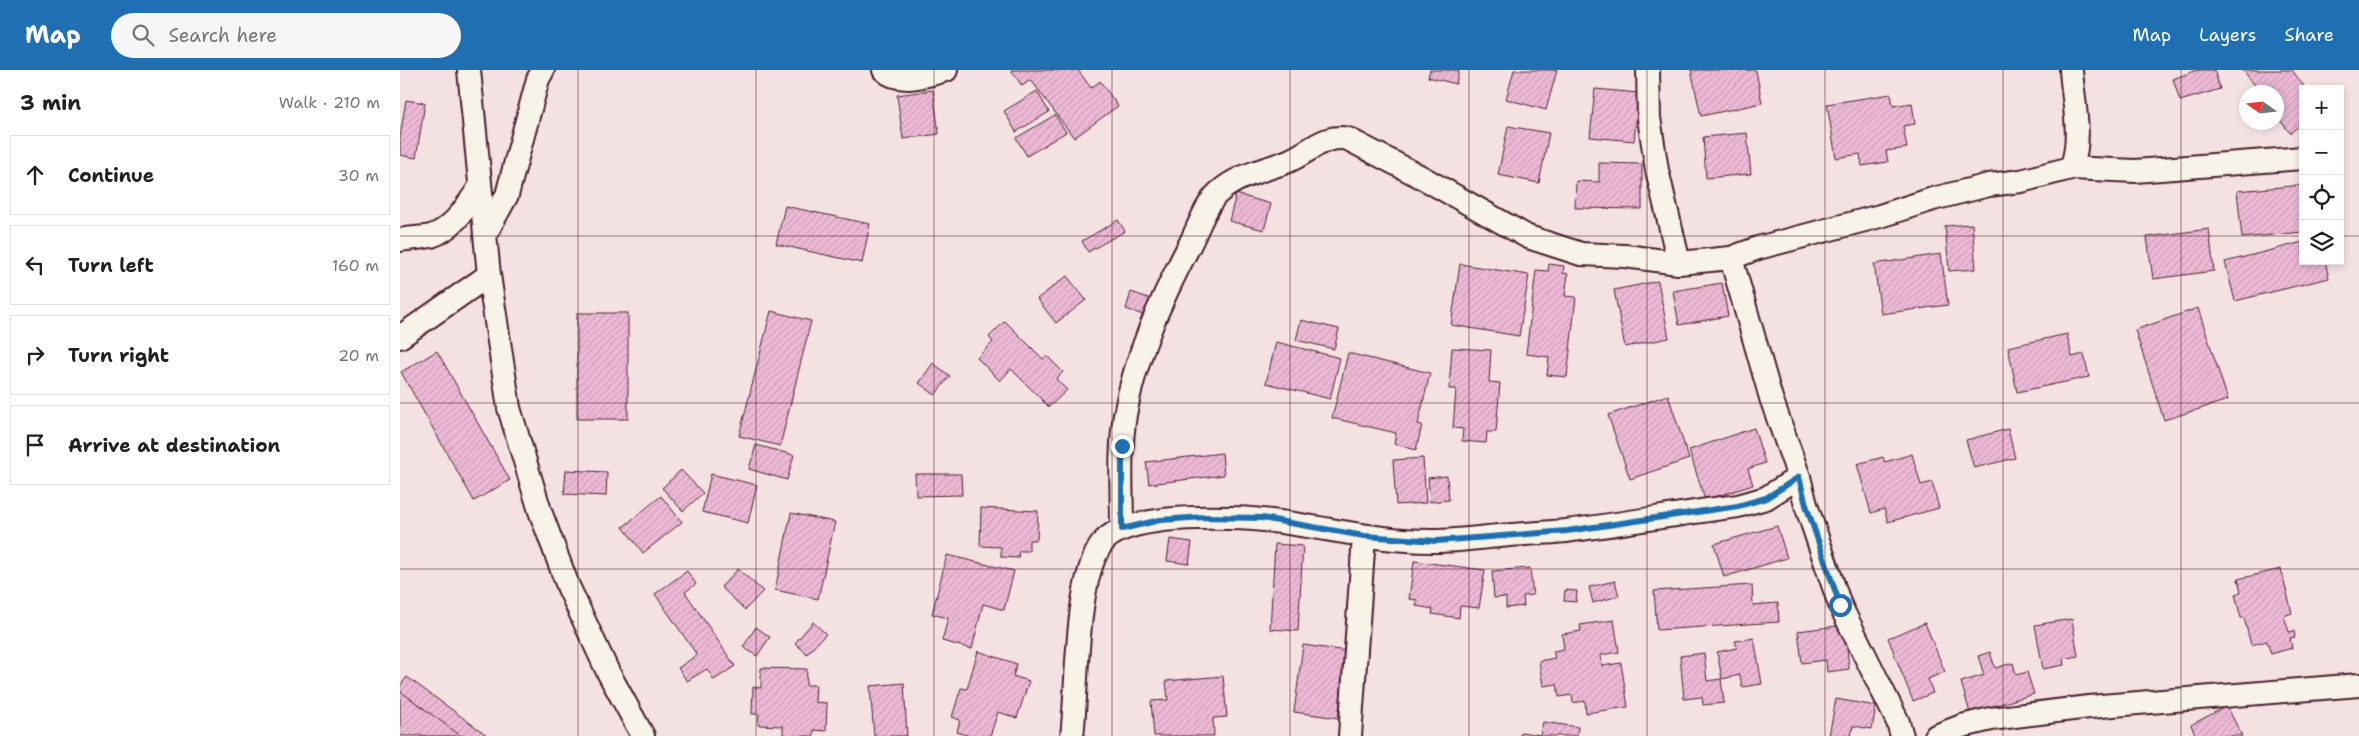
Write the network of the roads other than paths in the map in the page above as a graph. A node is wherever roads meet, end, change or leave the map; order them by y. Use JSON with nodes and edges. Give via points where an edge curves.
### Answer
{"nodes":[{"id":1,"x":469,"y":70,"type":"edge"},
{"id":2,"x":543,"y":70,"type":"edge"},
{"id":3,"x":884,"y":70,"type":"edge"},
{"id":4,"x":946,"y":70,"type":"edge"},
{"id":5,"x":1648,"y":70,"type":"edge"},
{"id":6,"x":2071,"y":70,"type":"edge"},
{"id":7,"x":2299,"y":158,"type":"edge"},
{"id":8,"x":2071,"y":168,"type":"junction"},
{"id":9,"x":480,"y":188,"type":"junction"},
{"id":10,"x":486,"y":233,"type":"junction"},
{"id":11,"x":400,"y":240,"type":"edge"},
{"id":12,"x":1731,"y":258,"type":"junction"},
{"id":13,"x":1679,"y":263,"type":"junction"},
{"id":14,"x":489,"y":275,"type":"junction"},
{"id":15,"x":400,"y":337,"type":"edge"},
{"id":16,"x":1799,"y":477,"type":"junction"},
{"id":17,"x":1122,"y":529,"type":"junction"},
{"id":18,"x":1364,"y":536,"type":"junction"},
{"id":19,"x":2359,"y":685,"type":"edge"},
{"id":20,"x":643,"y":736,"type":"edge"},
{"id":21,"x":1072,"y":736,"type":"edge"},
{"id":22,"x":1350,"y":736,"type":"edge"},
{"id":23,"x":1902,"y":736,"type":"edge"},
{"id":24,"x":1936,"y":736,"type":"edge"}],
"edges":[{"from":1,"to":9,"type":"street"},
{"from":2,"to":10,"type":"street","via":[[507,195]]},
{"from":3,"to":4,"type":"street","via":[[903,78],[924,77]]},
{"from":5,"to":13,"type":"street","via":[[1649,118]]},
{"from":6,"to":8,"type":"street","via":[[2077,142]]},
{"from":7,"to":8,"type":"street","via":[[2135,171]]},
{"from":8,"to":12,"type":"street","via":[[1933,199]]},
{"from":9,"to":10,"type":"street"},
{"from":9,"to":11,"type":"street","via":[[458,218],[444,228],[432,235]]},
{"from":10,"to":14,"type":"street"},
{"from":12,"to":13,"type":"street"},
{"from":12,"to":16,"type":"street","via":[[1771,398]]},
{"from":13,"to":17,"type":"street","via":[[1581,254],[1528,237],[1348,139],[1328,139],[1287,162],[1245,175],[1222,189],[1210,204],[1182,259],[1144,348],[1125,416]]},
{"from":14,"to":15,"type":"street"},
{"from":14,"to":20,"type":"street","via":[[509,408],[540,511],[568,586],[608,672]]},
{"from":16,"to":18,"type":"street","via":[[1766,498],[1738,506],[1567,531],[1436,541]]},
{"from":16,"to":23,"type":"street","via":[[1840,605]]},
{"from":17,"to":18,"type":"street","via":[[1160,520],[1262,518]]},
{"from":17,"to":21,"type":"street","via":[[1106,538],[1088,574],[1080,629]]},
{"from":18,"to":22,"type":"street"},
{"from":19,"to":24,"type":"street","via":[[2089,707],[1991,719]]}]}
